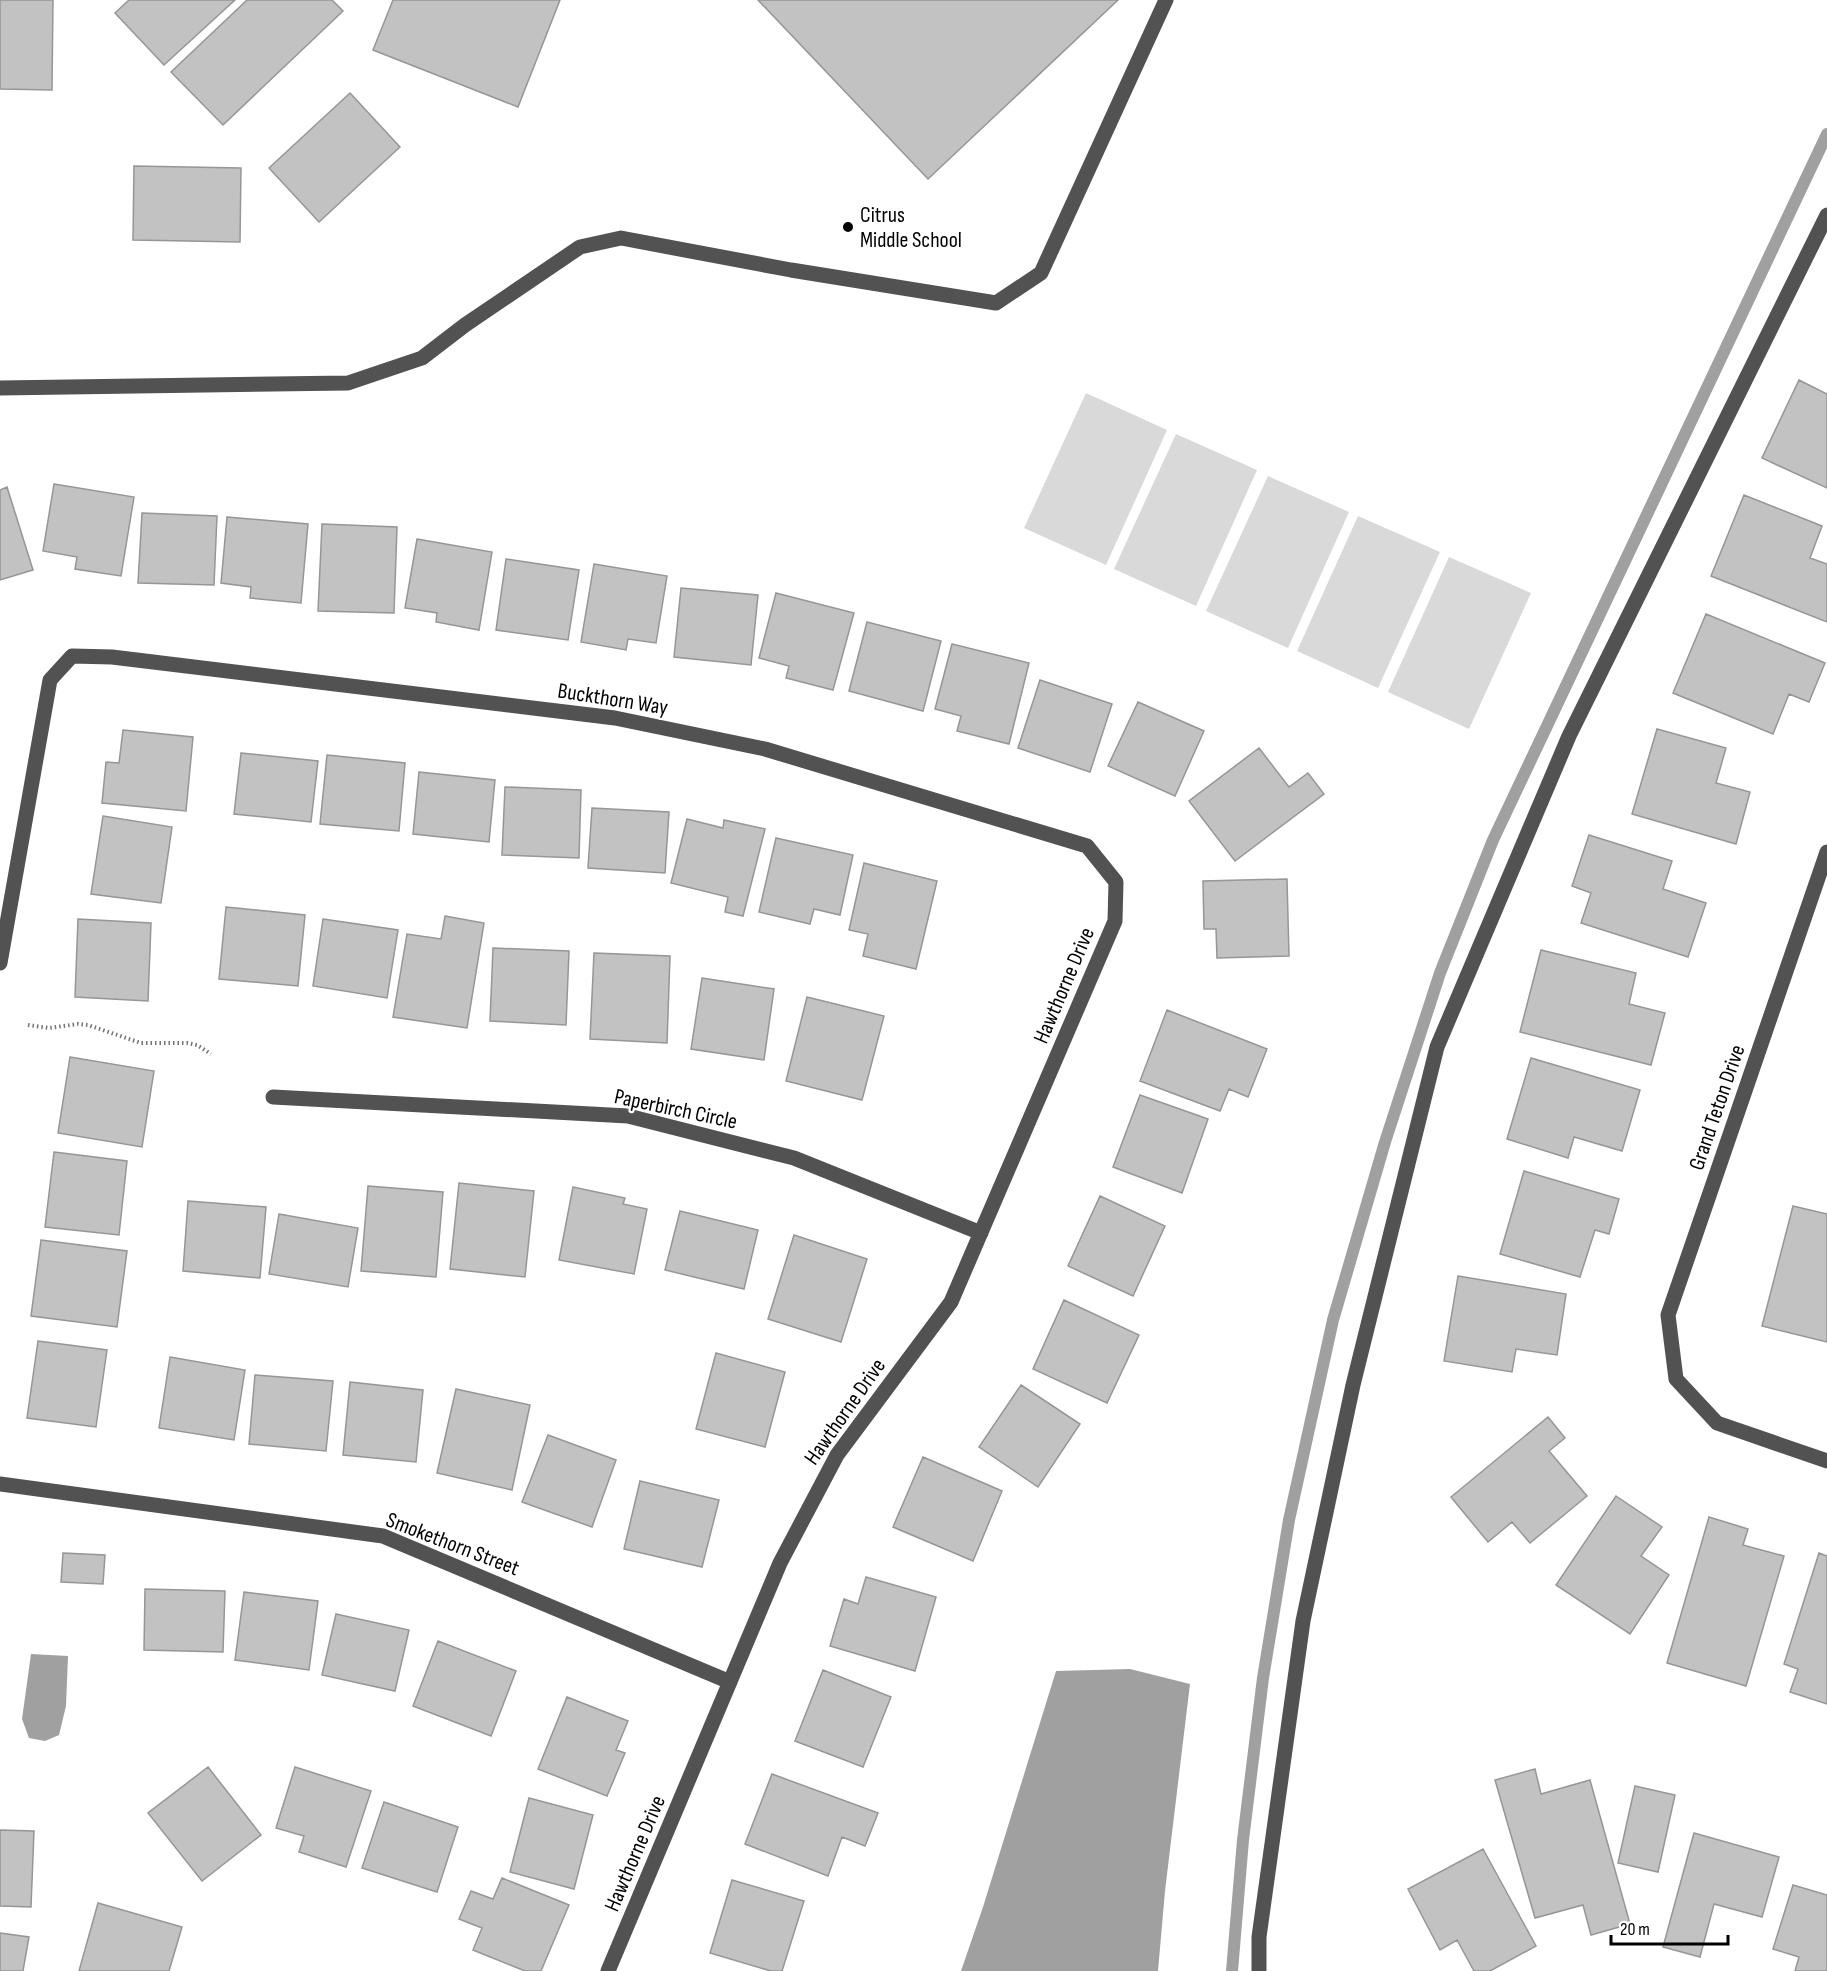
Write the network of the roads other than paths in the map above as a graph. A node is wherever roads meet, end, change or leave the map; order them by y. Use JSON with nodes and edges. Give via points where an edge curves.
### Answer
{"nodes":[{"id":1,"x":1166,"y":0,"type":"edge"},
{"id":2,"x":1827,"y":215,"type":"edge"},
{"id":3,"x":0,"y":388,"type":"edge"},
{"id":4,"x":1827,"y":852,"type":"edge"},
{"id":5,"x":1116,"y":882,"type":"joint"},
{"id":6,"x":0,"y":963,"type":"edge"},
{"id":7,"x":273,"y":1097,"type":"dead end"},
{"id":8,"x":981,"y":1233,"type":"junction"},
{"id":9,"x":1827,"y":1461,"type":"edge"},
{"id":10,"x":0,"y":1484,"type":"edge"},
{"id":11,"x":730,"y":1682,"type":"junction"},
{"id":12,"x":608,"y":1971,"type":"edge"},
{"id":13,"x":1259,"y":1971,"type":"edge"}],
"edges":[{"from":1,"to":3,"type":"street","via":[[1041,273],[996,303],[621,238],[580,248],[422,358],[348,383]]},
{"from":2,"to":13,"type":"street","via":[[1569,736],[1437,1047],[1353,1385],[1303,1621],[1259,1937]]},
{"from":4,"to":9,"type":"street","name":"Grand Teton Drive","via":[[1668,1314],[1676,1379],[1717,1424]]},
{"from":5,"to":6,"type":"street","name":"Buckthorn Way","via":[[1087,846],[765,749],[615,718],[112,657],[72,656],[50,680]]},
{"from":5,"to":8,"type":"street","name":"Hawthorne Drive","via":[[1116,921]]},
{"from":7,"to":8,"type":"street","name":"Paperbirch Circle","via":[[628,1116],[795,1158]]},
{"from":8,"to":11,"type":"street","name":"Hawthorne Drive","via":[[951,1302],[837,1455],[780,1563]]},
{"from":10,"to":11,"type":"street","name":"Smokethorn Street","via":[[383,1536]]},
{"from":11,"to":12,"type":"street","name":"Hawthorne Drive"}]}
